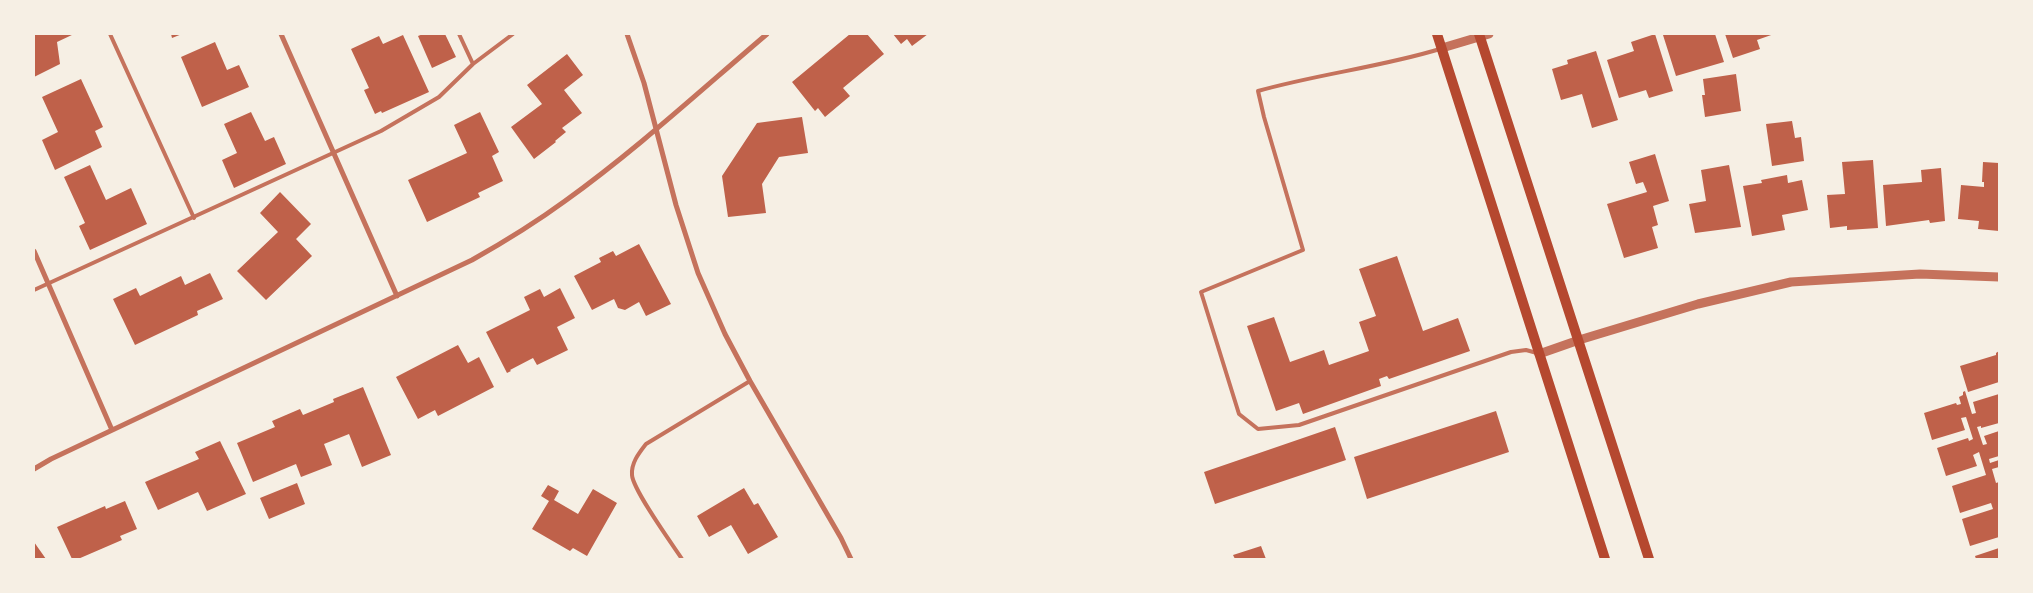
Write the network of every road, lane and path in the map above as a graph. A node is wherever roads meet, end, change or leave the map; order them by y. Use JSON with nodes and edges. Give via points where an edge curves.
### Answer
{"nodes":[{"id":1,"x":110,"y":34,"type":"edge"},
{"id":2,"x":281,"y":34,"type":"edge"},
{"id":3,"x":459,"y":34,"type":"edge"},
{"id":4,"x":513,"y":34,"type":"edge"},
{"id":5,"x":627,"y":34,"type":"edge"},
{"id":6,"x":767,"y":34,"type":"edge"},
{"id":7,"x":1437,"y":34,"type":"edge"},
{"id":8,"x":1483,"y":35,"type":"edge"},
{"id":9,"x":1442,"y":48,"type":"junction"},
{"id":10,"x":473,"y":64,"type":"junction"},
{"id":11,"x":655,"y":130,"type":"junction"},
{"id":12,"x":335,"y":153,"type":"junction"},
{"id":13,"x":194,"y":218,"type":"junction"},
{"id":14,"x":34,"y":251,"type":"edge"},
{"id":15,"x":1999,"y":277,"type":"edge"},
{"id":16,"x":48,"y":282,"type":"junction"},
{"id":17,"x":34,"y":290,"type":"edge"},
{"id":18,"x":397,"y":296,"type":"junction"},
{"id":19,"x":1579,"y":340,"type":"junction"},
{"id":20,"x":1539,"y":354,"type":"junction"},
{"id":21,"x":750,"y":381,"type":"junction"},
{"id":22,"x":112,"y":430,"type":"junction"},
{"id":23,"x":34,"y":469,"type":"edge"},
{"id":24,"x":682,"y":559,"type":"edge"},
{"id":25,"x":851,"y":559,"type":"edge"},
{"id":26,"x":1605,"y":559,"type":"edge"},
{"id":27,"x":1649,"y":559,"type":"edge"}],
"edges":[{"from":1,"to":13,"type":"lane"},
{"from":2,"to":12,"type":"street"},
{"from":3,"to":10,"type":"lane"},
{"from":4,"to":10,"type":"lane"},
{"from":5,"to":11,"type":"street","via":[[644,83]]},
{"from":6,"to":11,"type":"street"},
{"from":7,"to":9,"type":"main road"},
{"from":8,"to":9,"type":"street"},
{"from":8,"to":19,"type":"main road"},
{"from":9,"to":20,"type":"main road"},
{"from":9,"to":20,"type":"lane","via":[[1258,91],[1303,250],[1201,292],[1239,414],[1258,429],[1299,425],[1511,352],[1526,350]]},
{"from":10,"to":12,"type":"lane","via":[[439,97]]},
{"from":11,"to":18,"type":"street","via":[[520,232],[472,260]]},
{"from":11,"to":21,"type":"street","via":[[698,273]]},
{"from":12,"to":13,"type":"lane"},
{"from":12,"to":18,"type":"street"},
{"from":13,"to":16,"type":"lane"},
{"from":14,"to":16,"type":"street"},
{"from":15,"to":19,"type":"street","via":[[1920,274],[1792,282],[1698,304]]},
{"from":16,"to":17,"type":"lane"},
{"from":16,"to":22,"type":"street"},
{"from":18,"to":22,"type":"street"},
{"from":19,"to":20,"type":"street"},
{"from":19,"to":27,"type":"main road"},
{"from":20,"to":26,"type":"main road"},
{"from":21,"to":24,"type":"lane","via":[[646,444],[635,459],[632,476],[641,497]]},
{"from":21,"to":25,"type":"street"},
{"from":22,"to":23,"type":"street"}]}
